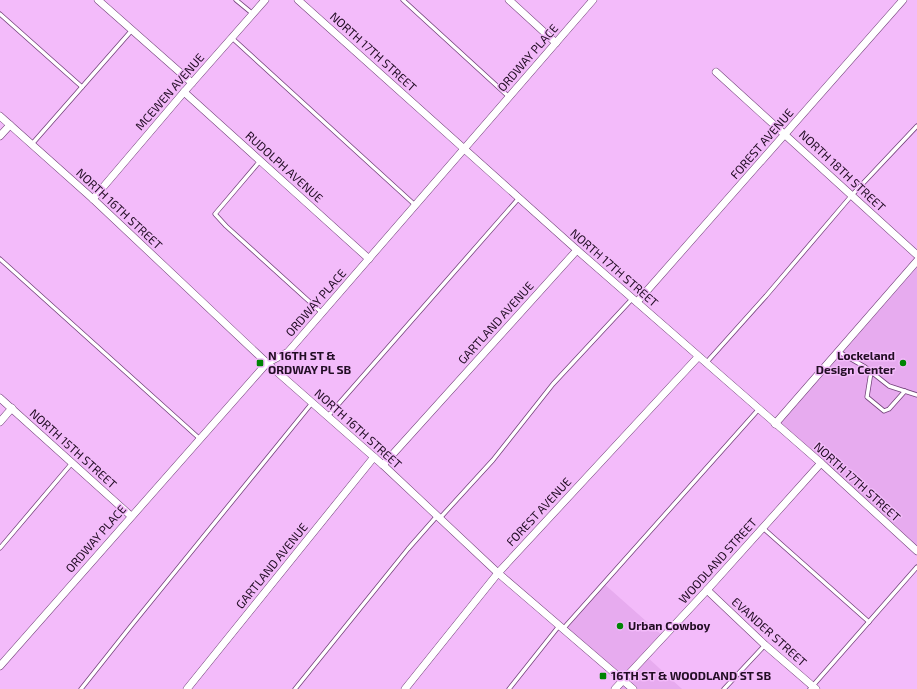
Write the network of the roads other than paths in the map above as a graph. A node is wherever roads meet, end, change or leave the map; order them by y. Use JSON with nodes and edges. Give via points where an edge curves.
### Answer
{"nodes":[{"id":1,"x":98,"y":0,"type":"edge"},
{"id":2,"x":236,"y":0,"type":"edge"},
{"id":3,"x":265,"y":0,"type":"edge"},
{"id":4,"x":298,"y":0,"type":"edge"},
{"id":5,"x":403,"y":0,"type":"edge"},
{"id":6,"x":509,"y":0,"type":"edge"},
{"id":7,"x":593,"y":0,"type":"edge"},
{"id":8,"x":903,"y":0,"type":"edge"},
{"id":9,"x":0,"y":14,"type":"edge"},
{"id":10,"x":253,"y":14,"type":"junction"},
{"id":11,"x":132,"y":30,"type":"junction"},
{"id":12,"x":232,"y":38,"type":"junction"},
{"id":13,"x":556,"y":43,"type":"junction"},
{"id":14,"x":716,"y":72,"type":"dead end"},
{"id":15,"x":192,"y":83,"type":"junction"},
{"id":16,"x":82,"y":87,"type":"junction"},
{"id":17,"x":184,"y":92,"type":"junction"},
{"id":18,"x":509,"y":97,"type":"junction"},
{"id":19,"x":0,"y":116,"type":"edge"},
{"id":20,"x":10,"y":125,"type":"junction"},
{"id":21,"x":917,"y":126,"type":"edge"},
{"id":22,"x":785,"y":134,"type":"junction"},
{"id":23,"x":0,"y":136,"type":"edge"},
{"id":24,"x":32,"y":144,"type":"junction"},
{"id":25,"x":464,"y":148,"type":"junction"},
{"id":26,"x":260,"y":161,"type":"junction"},
{"id":27,"x":852,"y":195,"type":"junction"},
{"id":28,"x":520,"y":198,"type":"junction"},
{"id":29,"x":93,"y":199,"type":"junction"},
{"id":30,"x":415,"y":205,"type":"junction"},
{"id":31,"x":577,"y":250,"type":"junction"},
{"id":32,"x":917,"y":255,"type":"edge"},
{"id":33,"x":0,"y":259,"type":"edge"},
{"id":34,"x":369,"y":259,"type":"junction"},
{"id":35,"x":917,"y":261,"type":"edge"},
{"id":36,"x":635,"y":300,"type":"junction"},
{"id":37,"x":322,"y":312,"type":"junction"},
{"id":38,"x":839,"y":352,"type":"junction"},
{"id":39,"x":698,"y":357,"type":"junction"},
{"id":40,"x":267,"y":363,"type":"junction"},
{"id":41,"x":705,"y":363,"type":"junction"},
{"id":42,"x":871,"y":372,"type":"junction"},
{"id":43,"x":905,"y":392,"type":"junction"},
{"id":44,"x":917,"y":395,"type":"edge"},
{"id":45,"x":0,"y":398,"type":"edge"},
{"id":46,"x":312,"y":403,"type":"junction"},
{"id":47,"x":12,"y":408,"type":"junction"},
{"id":48,"x":758,"y":410,"type":"junction"},
{"id":49,"x":327,"y":416,"type":"junction"},
{"id":50,"x":0,"y":422,"type":"edge"},
{"id":51,"x":775,"y":424,"type":"junction"},
{"id":52,"x":200,"y":439,"type":"junction"},
{"id":53,"x":374,"y":457,"type":"junction"},
{"id":54,"x":72,"y":463,"type":"junction"},
{"id":55,"x":821,"y":463,"type":"junction"},
{"id":56,"x":383,"y":465,"type":"junction"},
{"id":57,"x":131,"y":516,"type":"junction"},
{"id":58,"x":438,"y":518,"type":"junction"},
{"id":59,"x":763,"y":528,"type":"junction"},
{"id":60,"x":0,"y":548,"type":"edge"},
{"id":61,"x":917,"y":551,"type":"edge"},
{"id":62,"x":917,"y":567,"type":"edge"},
{"id":63,"x":498,"y":573,"type":"junction"},
{"id":64,"x":707,"y":590,"type":"junction"},
{"id":65,"x":869,"y":622,"type":"junction"},
{"id":66,"x":561,"y":627,"type":"junction"},
{"id":67,"x":765,"y":645,"type":"junction"},
{"id":68,"x":0,"y":666,"type":"edge"},
{"id":69,"x":623,"y":680,"type":"junction"},
{"id":70,"x":812,"y":688,"type":"edge"},
{"id":71,"x":81,"y":689,"type":"edge"},
{"id":72,"x":188,"y":689,"type":"edge"},
{"id":73,"x":295,"y":689,"type":"edge"},
{"id":74,"x":405,"y":689,"type":"edge"},
{"id":75,"x":509,"y":689,"type":"edge"},
{"id":76,"x":615,"y":689,"type":"edge"},
{"id":77,"x":633,"y":689,"type":"edge"},
{"id":78,"x":724,"y":689,"type":"edge"}],
"edges":[{"from":1,"to":11,"type":"street"},
{"from":2,"to":10,"type":"lane"},
{"from":3,"to":10,"type":"street","name":"MCEWEN AVENUE"},
{"from":4,"to":25,"type":"street","name":"NORTH 17TH STREET"},
{"from":5,"to":18,"type":"lane"},
{"from":6,"to":13,"type":"street"},
{"from":7,"to":13,"type":"street","name":"ORDWAY PLACE"},
{"from":8,"to":22,"type":"street","name":"FOREST AVENUE"},
{"from":9,"to":16,"type":"lane"},
{"from":10,"to":12,"type":"street","name":"MCEWEN AVENUE"},
{"from":11,"to":15,"type":"street"},
{"from":11,"to":16,"type":"lane"},
{"from":12,"to":15,"type":"street","name":"MCEWEN AVENUE"},
{"from":12,"to":30,"type":"lane"},
{"from":13,"to":18,"type":"street","name":"ORDWAY PLACE"},
{"from":14,"to":22,"type":"street","name":"NORTH 18TH STREET"},
{"from":15,"to":17,"type":"street","name":"MCEWEN AVENUE"},
{"from":16,"to":24,"type":"lane"},
{"from":17,"to":26,"type":"street","name":"RUDOLPH AVENUE"},
{"from":17,"to":29,"type":"street","name":"MCEWEN AVENUE"},
{"from":18,"to":25,"type":"street","name":"ORDWAY PLACE"},
{"from":19,"to":20,"type":"street","name":"NORTH 16TH STREET"},
{"from":20,"to":23,"type":"street"},
{"from":20,"to":24,"type":"street","name":"NORTH 16TH STREET"},
{"from":21,"to":27,"type":"lane"},
{"from":22,"to":27,"type":"street","name":"NORTH 18TH STREET"},
{"from":22,"to":36,"type":"street","name":"FOREST AVENUE"},
{"from":24,"to":29,"type":"street","name":"NORTH 16TH STREET"},
{"from":25,"to":28,"type":"street","name":"NORTH 17TH STREET"},
{"from":25,"to":30,"type":"street","name":"ORDWAY PLACE"},
{"from":26,"to":34,"type":"street","name":"RUDOLPH AVENUE"},
{"from":26,"to":37,"type":"lane","via":[[215,214]]},
{"from":27,"to":32,"type":"street","name":"NORTH 18TH STREET"},
{"from":27,"to":41,"type":"lane"},
{"from":28,"to":31,"type":"street","name":"NORTH 17TH STREET"},
{"from":28,"to":49,"type":"lane"},
{"from":29,"to":40,"type":"street","name":"NORTH 16TH STREET"},
{"from":30,"to":34,"type":"street","name":"ORDWAY PLACE"},
{"from":31,"to":36,"type":"street","name":"NORTH 17TH STREET"},
{"from":31,"to":56,"type":"street","name":"GARTLAND AVENUE"},
{"from":33,"to":52,"type":"lane"},
{"from":34,"to":37,"type":"street","name":"ORDWAY PLACE"},
{"from":35,"to":38,"type":"street"},
{"from":36,"to":39,"type":"street","name":"NORTH 17TH STREET"},
{"from":36,"to":58,"type":"lane","via":[[553,384],[480,475]]},
{"from":37,"to":40,"type":"street","name":"ORDWAY PLACE","via":[[288,352]]},
{"from":38,"to":42,"type":"lane"},
{"from":38,"to":51,"type":"street"},
{"from":39,"to":41,"type":"street","name":"NORTH 17TH STREET"},
{"from":39,"to":63,"type":"street","name":"FOREST AVENUE"},
{"from":40,"to":46,"type":"street","name":"NORTH 16TH STREET"},
{"from":40,"to":52,"type":"street","name":"ORDWAY PLACE"},
{"from":41,"to":48,"type":"street","name":"NORTH 17TH STREET"},
{"from":42,"to":43,"type":"lane","via":[[889,386]]},
{"from":42,"to":43,"type":"lane","via":[[867,397],[884,411]]},
{"from":43,"to":44,"type":"lane"},
{"from":45,"to":47,"type":"street","name":"NORTH 15TH STREET"},
{"from":46,"to":49,"type":"street","name":"NORTH 16TH STREET"},
{"from":46,"to":71,"type":"lane"},
{"from":47,"to":50,"type":"street"},
{"from":47,"to":54,"type":"street","name":"NORTH 15TH STREET"},
{"from":48,"to":51,"type":"street","name":"NORTH 17TH STREET"},
{"from":48,"to":66,"type":"lane"},
{"from":49,"to":53,"type":"street","name":"NORTH 16TH STREET"},
{"from":51,"to":55,"type":"street","name":"NORTH 17TH STREET"},
{"from":52,"to":57,"type":"street","name":"ORDWAY PLACE"},
{"from":53,"to":56,"type":"street","name":"NORTH 16TH STREET"},
{"from":53,"to":72,"type":"street","name":"GARTLAND AVENUE"},
{"from":54,"to":57,"type":"street","name":"NORTH 15TH STREET"},
{"from":54,"to":60,"type":"lane"},
{"from":55,"to":59,"type":"street","name":"WOODLAND STREET"},
{"from":55,"to":61,"type":"street","name":"NORTH 17TH STREET"},
{"from":56,"to":58,"type":"street","name":"NORTH 16TH STREET"},
{"from":57,"to":68,"type":"street","name":"ORDWAY PLACE"},
{"from":58,"to":63,"type":"street","name":"NORTH 16TH STREET"},
{"from":58,"to":73,"type":"lane","via":[[408,549]]},
{"from":59,"to":64,"type":"street","name":"WOODLAND STREET"},
{"from":59,"to":65,"type":"lane"},
{"from":62,"to":65,"type":"lane"},
{"from":63,"to":66,"type":"street","name":"NORTH 16TH STREET"},
{"from":63,"to":74,"type":"street","name":"FOREST AVENUE"},
{"from":64,"to":67,"type":"street","name":"EVANDER STREET"},
{"from":64,"to":69,"type":"street","name":"WOODLAND STREET"},
{"from":65,"to":70,"type":"lane"},
{"from":66,"to":69,"type":"street","name":"NORTH 16TH STREET"},
{"from":66,"to":75,"type":"lane"},
{"from":67,"to":70,"type":"street","name":"EVANDER STREET"},
{"from":67,"to":78,"type":"lane"},
{"from":69,"to":76,"type":"street","name":"WOODLAND STREET"},
{"from":69,"to":77,"type":"street","name":"NORTH 16TH STREET"}]}
